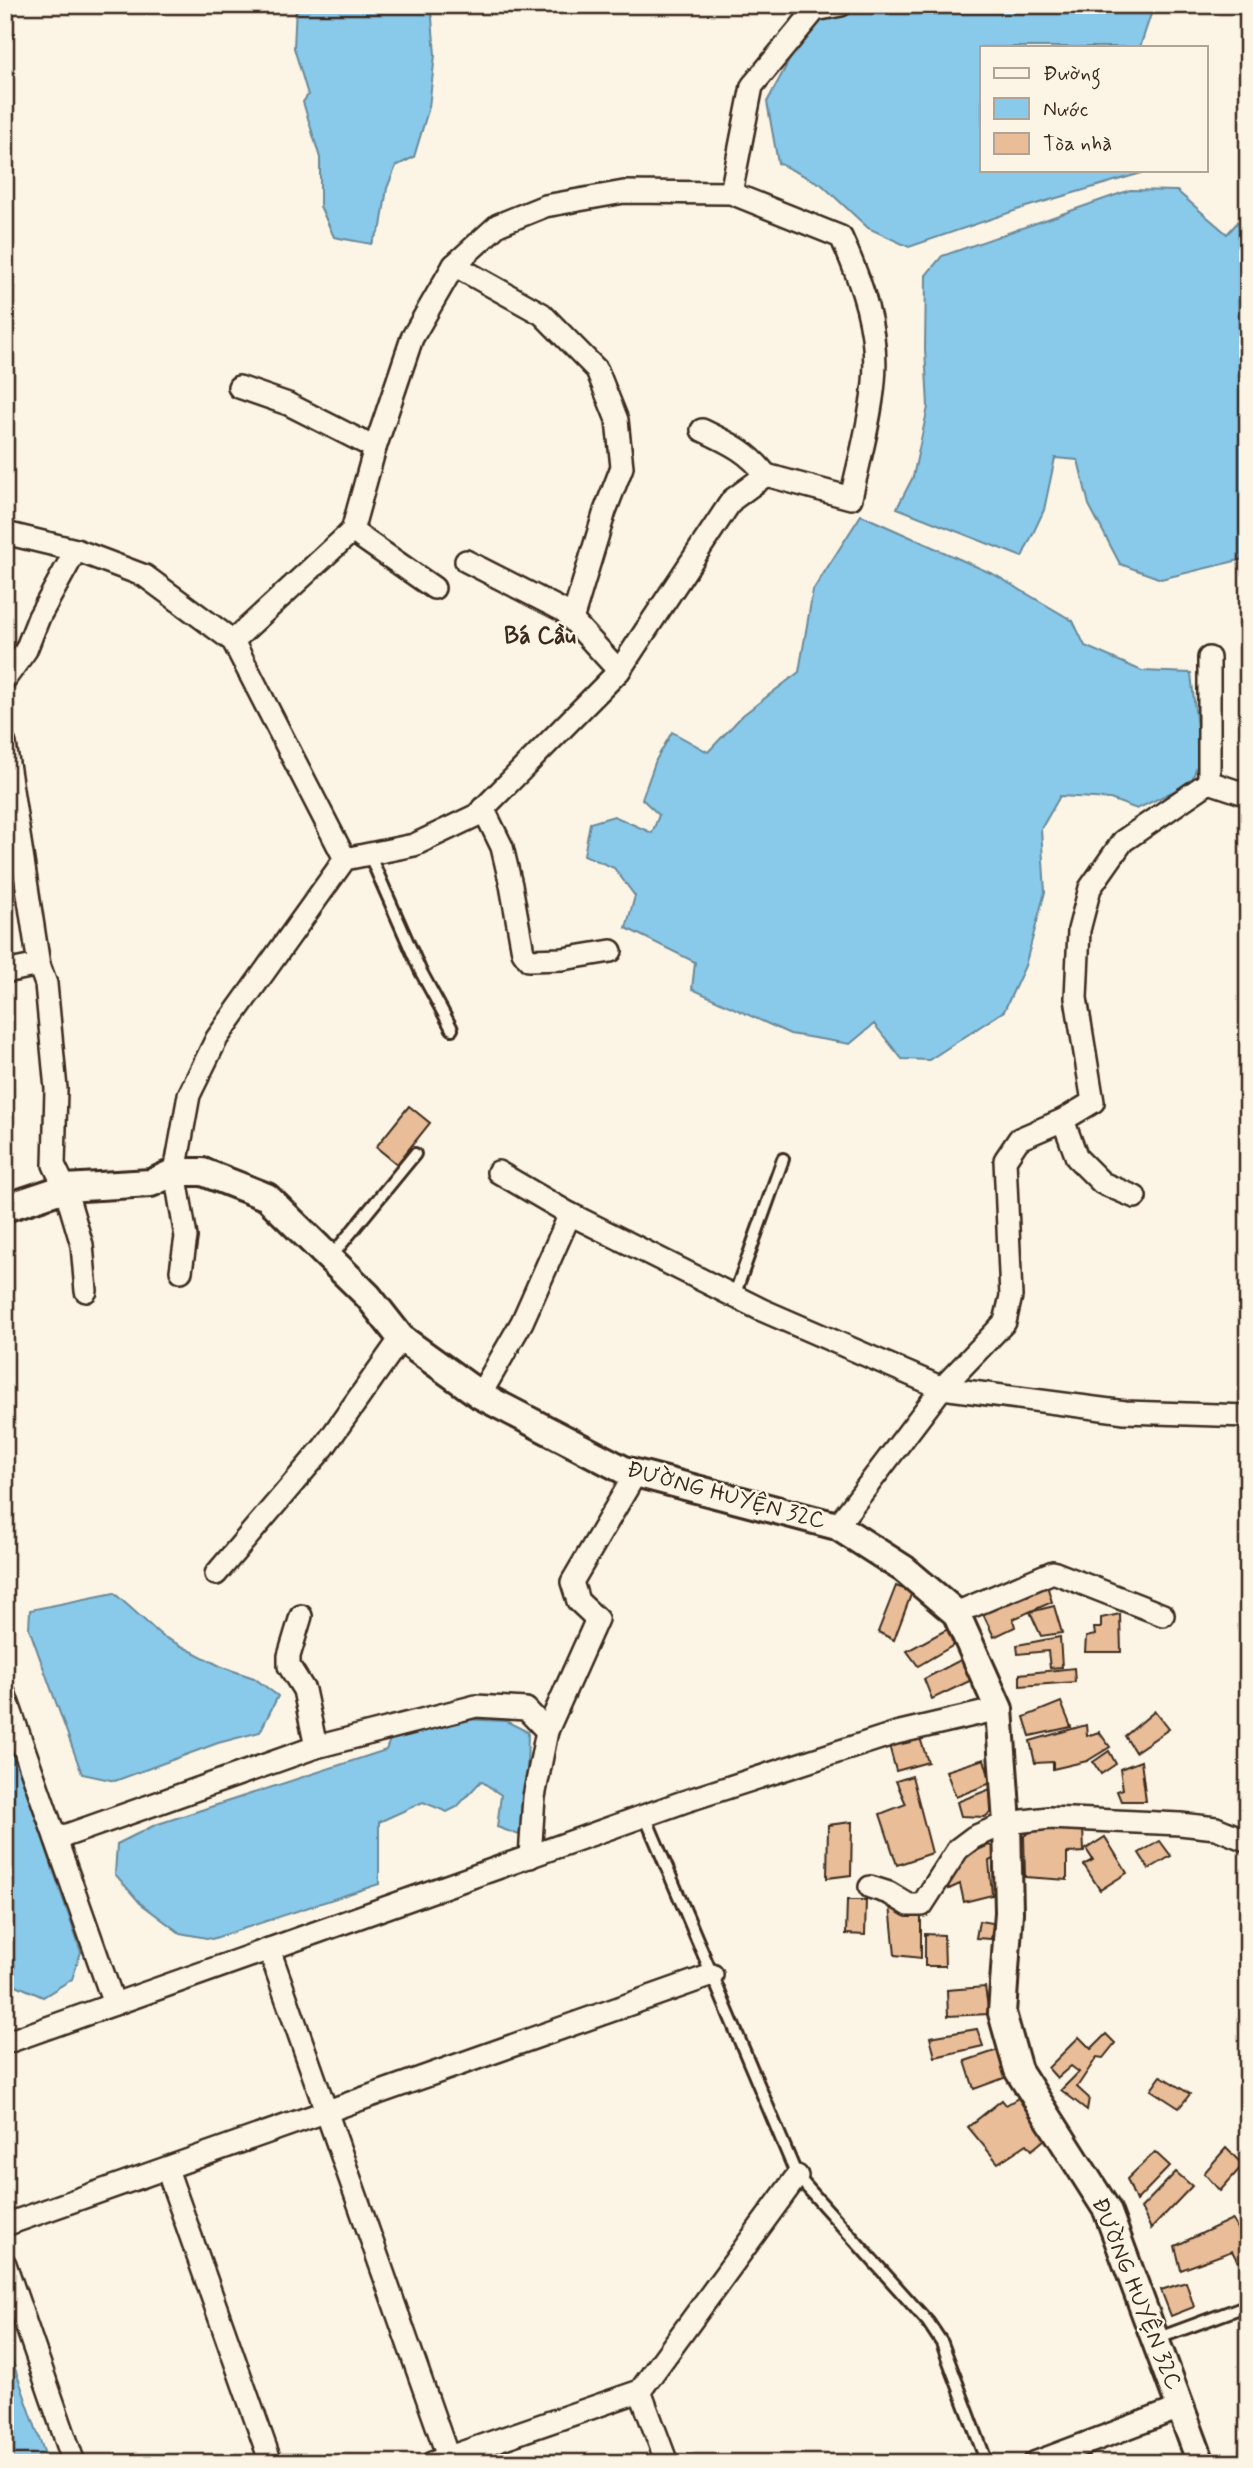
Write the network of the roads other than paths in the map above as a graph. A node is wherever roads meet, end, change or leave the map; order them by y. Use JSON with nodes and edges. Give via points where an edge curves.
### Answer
{"nodes":[{"id":1,"x":841,"y":5,"type":"edge"},
{"id":2,"x":732,"y":193,"type":"junction"},
{"id":3,"x":454,"y":265,"type":"junction"},
{"id":4,"x":239,"y":387,"type":"dead end"},
{"id":5,"x":702,"y":430,"type":"dead end"},
{"id":6,"x":375,"y":448,"type":"junction"},
{"id":7,"x":766,"y":475,"type":"junction"},
{"id":8,"x":352,"y":531,"type":"junction"},
{"id":9,"x":5,"y":533,"type":"edge"},
{"id":10,"x":76,"y":550,"type":"junction"},
{"id":11,"x":466,"y":561,"type":"dead end"},
{"id":12,"x":434,"y":588,"type":"dead end"},
{"id":13,"x":572,"y":620,"type":"junction"},
{"id":14,"x":233,"y":641,"type":"junction"},
{"id":15,"x":1209,"y":658,"type":"dead end"},
{"id":16,"x":619,"y":671,"type":"junction"},
{"id":17,"x":5,"y":679,"type":"edge"},
{"id":18,"x":5,"y":744,"type":"edge"},
{"id":19,"x":1209,"y":782,"type":"junction"},
{"id":20,"x":1248,"y":795,"type":"edge"},
{"id":21,"x":483,"y":808,"type":"junction"},
{"id":22,"x":369,"y":854,"type":"junction"},
{"id":23,"x":345,"y":859,"type":"junction"},
{"id":24,"x":611,"y":951,"type":"dead end"},
{"id":25,"x":39,"y":965,"type":"junction"},
{"id":26,"x":5,"y":972,"type":"edge"},
{"id":27,"x":452,"y":1029,"type":"dead end"},
{"id":28,"x":1063,"y":1120,"type":"junction"},
{"id":29,"x":415,"y":1154,"type":"dead end"},
{"id":30,"x":783,"y":1159,"type":"dead end"},
{"id":31,"x":175,"y":1172,"type":"junction"},
{"id":32,"x":498,"y":1172,"type":"dead end"},
{"id":33,"x":65,"y":1188,"type":"junction"},
{"id":34,"x":1135,"y":1196,"type":"dead end"},
{"id":35,"x":5,"y":1208,"type":"edge"},
{"id":36,"x":570,"y":1214,"type":"junction"},
{"id":37,"x":330,"y":1258,"type":"junction"},
{"id":38,"x":181,"y":1271,"type":"dead end"},
{"id":39,"x":86,"y":1291,"type":"dead end"},
{"id":40,"x":734,"y":1296,"type":"junction"},
{"id":41,"x":401,"y":1338,"type":"junction"},
{"id":42,"x":942,"y":1388,"type":"junction"},
{"id":43,"x":480,"y":1395,"type":"junction"},
{"id":44,"x":1248,"y":1416,"type":"edge"},
{"id":45,"x":636,"y":1473,"type":"junction"},
{"id":46,"x":837,"y":1526,"type":"junction"},
{"id":47,"x":216,"y":1574,"type":"dead end"},
{"id":48,"x":956,"y":1613,"type":"junction"},
{"id":49,"x":1163,"y":1615,"type":"dead end"},
{"id":50,"x":301,"y":1616,"type":"dead end"},
{"id":51,"x":5,"y":1695,"type":"edge"},
{"id":52,"x":999,"y":1709,"type":"junction"},
{"id":53,"x":547,"y":1731,"type":"junction"},
{"id":54,"x":316,"y":1747,"type":"junction"},
{"id":55,"x":645,"y":1816,"type":"junction"},
{"id":56,"x":1007,"y":1823,"type":"junction"},
{"id":57,"x":56,"y":1839,"type":"junction"},
{"id":58,"x":1248,"y":1841,"type":"edge"},
{"id":59,"x":530,"y":1857,"type":"junction"},
{"id":60,"x":870,"y":1887,"type":"dead end"},
{"id":61,"x":269,"y":1949,"type":"junction"},
{"id":62,"x":712,"y":1975,"type":"junction"},
{"id":63,"x":114,"y":2004,"type":"junction"},
{"id":64,"x":5,"y":2043,"type":"edge"},
{"id":65,"x":326,"y":2112,"type":"junction"},
{"id":66,"x":167,"y":2169,"type":"junction"},
{"id":67,"x":797,"y":2176,"type":"junction"},
{"id":68,"x":5,"y":2225,"type":"edge"},
{"id":69,"x":5,"y":2263,"type":"edge"},
{"id":70,"x":1248,"y":2305,"type":"edge"},
{"id":71,"x":1156,"y":2339,"type":"junction"},
{"id":72,"x":640,"y":2391,"type":"junction"},
{"id":73,"x":1180,"y":2408,"type":"junction"},
{"id":74,"x":440,"y":2460,"type":"edge"},
{"id":75,"x":74,"y":2463,"type":"edge"},
{"id":76,"x":271,"y":2463,"type":"edge"},
{"id":77,"x":667,"y":2463,"type":"edge"},
{"id":78,"x":987,"y":2463,"type":"edge"},
{"id":79,"x":1034,"y":2463,"type":"edge"},
{"id":80,"x":1201,"y":2463,"type":"edge"}],
"edges":[{"from":1,"to":2,"type":"street","via":[[815,10],[752,86]]},
{"from":2,"to":3,"type":"street","via":[[624,192],[545,205],[498,225]]},
{"from":2,"to":7,"type":"street","via":[[841,237],[860,279],[873,329],[874,382],[851,498]]},
{"from":3,"to":6,"type":"street","via":[[412,338]]},
{"from":3,"to":13,"type":"street","via":[[542,314],[597,370],[617,420],[622,467]]},
{"from":4,"to":6,"type":"street","via":[[288,404]]},
{"from":5,"to":7,"type":"street","via":[[755,459]]},
{"from":6,"to":8,"type":"street"},
{"from":7,"to":16,"type":"street","via":[[732,500]]},
{"from":8,"to":12,"type":"street"},
{"from":8,"to":14,"type":"street"},
{"from":9,"to":10,"type":"street"},
{"from":10,"to":14,"type":"street","via":[[145,576]]},
{"from":10,"to":17,"type":"street","via":[[26,650]]},
{"from":11,"to":13,"type":"street","via":[[564,611]]},
{"from":13,"to":16,"type":"street"},
{"from":14,"to":23,"type":"street"},
{"from":15,"to":19,"type":"street"},
{"from":16,"to":21,"type":"street"},
{"from":18,"to":25,"type":"street"},
{"from":19,"to":20,"type":"street"},
{"from":19,"to":28,"type":"street","via":[[1123,841],[1090,888],[1079,930],[1076,998],[1093,1102]]},
{"from":21,"to":22,"type":"street","via":[[414,845]]},
{"from":21,"to":24,"type":"street","via":[[502,847],[523,952],[529,960]]},
{"from":22,"to":23,"type":"street"},
{"from":22,"to":27,"type":"lane","via":[[420,970]]},
{"from":23,"to":31,"type":"street","via":[[217,1038],[189,1096]]},
{"from":25,"to":26,"type":"street"},
{"from":25,"to":33,"type":"street","via":[[46,984],[56,1088],[54,1165]]},
{"from":28,"to":34,"type":"street","via":[[1077,1158],[1102,1183]]},
{"from":28,"to":42,"type":"street","via":[[1019,1139],[1005,1160],[1011,1296],[1005,1322]]},
{"from":29,"to":37,"type":"lane"},
{"from":30,"to":40,"type":"lane"},
{"from":31,"to":33,"type":"street","name":"ĐƯỜNG HUYỆN 32C","via":[[151,1183]]},
{"from":31,"to":37,"type":"street","name":"ĐƯỜNG HUYỆN 32C","via":[[203,1172],[267,1196]]},
{"from":31,"to":38,"type":"street","via":[[186,1237]]},
{"from":32,"to":36,"type":"street"},
{"from":33,"to":35,"type":"street","name":"ĐƯỜNG HUYỆN 32C"},
{"from":33,"to":39,"type":"street","via":[[82,1245]]},
{"from":36,"to":40,"type":"street"},
{"from":36,"to":43,"type":"street","via":[[522,1322]]},
{"from":37,"to":41,"type":"street","name":"ĐƯỜNG HUYỆN 32C"},
{"from":40,"to":42,"type":"street"},
{"from":41,"to":43,"type":"street","name":"ĐƯỜNG HUYỆN 32C"},
{"from":41,"to":47,"type":"street","via":[[324,1447]]},
{"from":42,"to":44,"type":"street","via":[[1125,1412]]},
{"from":42,"to":46,"type":"street"},
{"from":43,"to":45,"type":"street","name":"ĐƯỜNG HUYỆN 32C"},
{"from":45,"to":46,"type":"street","name":"ĐƯỜNG HUYỆN 32C"},
{"from":45,"to":53,"type":"street","via":[[572,1582],[578,1601],[597,1619]]},
{"from":46,"to":48,"type":"street","name":"ĐƯỜNG HUYỆN 32C","via":[[904,1569]]},
{"from":48,"to":49,"type":"street","via":[[1053,1572]]},
{"from":48,"to":52,"type":"street","name":"ĐƯỜNG HUYỆN 32C"},
{"from":50,"to":54,"type":"street","via":[[289,1666],[304,1690]]},
{"from":51,"to":57,"type":"street"},
{"from":52,"to":55,"type":"street","via":[[896,1732]]},
{"from":52,"to":56,"type":"street","name":"ĐƯỜNG HUYỆN 32C"},
{"from":53,"to":54,"type":"street","via":[[526,1709],[475,1706]]},
{"from":53,"to":59,"type":"street","via":[[534,1797]]},
{"from":54,"to":57,"type":"street"},
{"from":55,"to":59,"type":"street"},
{"from":55,"to":62,"type":"lane"},
{"from":56,"to":58,"type":"street","via":[[1049,1818],[1180,1824],[1216,1828]]},
{"from":56,"to":60,"type":"street","via":[[958,1849],[922,1905],[909,1905]]},
{"from":56,"to":71,"type":"street","name":"ĐƯỜNG HUYỆN 32C","via":[[1009,1912],[1002,2013],[1018,2070],[1107,2210]]},
{"from":57,"to":63,"type":"street"},
{"from":59,"to":61,"type":"street"},
{"from":61,"to":63,"type":"street"},
{"from":61,"to":65,"type":"street"},
{"from":62,"to":65,"type":"street"},
{"from":62,"to":67,"type":"lane"},
{"from":63,"to":64,"type":"street"},
{"from":65,"to":66,"type":"street"},
{"from":65,"to":74,"type":"street"},
{"from":66,"to":68,"type":"street"},
{"from":66,"to":76,"type":"street"},
{"from":67,"to":72,"type":"street"},
{"from":67,"to":78,"type":"lane","via":[[942,2343]]},
{"from":69,"to":75,"type":"street"},
{"from":70,"to":71,"type":"lane"},
{"from":71,"to":73,"type":"street","name":"ĐƯỜNG HUYỆN 32C"},
{"from":72,"to":74,"type":"street"},
{"from":72,"to":77,"type":"street"},
{"from":73,"to":79,"type":"street"},
{"from":73,"to":80,"type":"street","name":"ĐƯỜNG HUYỆN 32C"}]}
